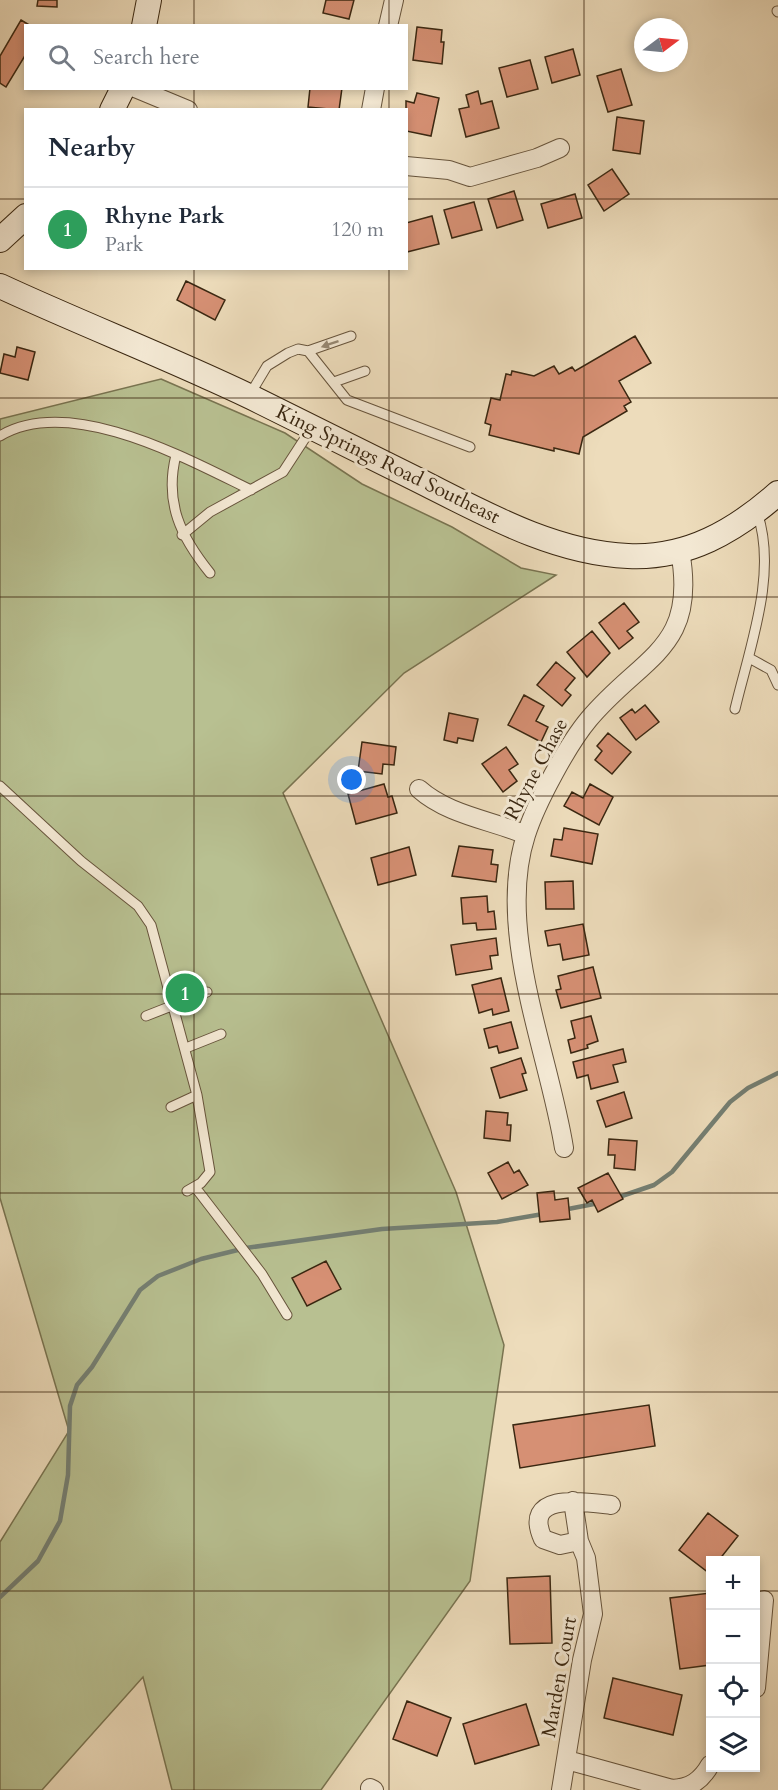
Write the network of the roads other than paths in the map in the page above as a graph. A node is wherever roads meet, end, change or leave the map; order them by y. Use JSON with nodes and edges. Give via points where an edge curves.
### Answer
{"nodes":[{"id":1,"x":148,"y":0,"type":"edge"},
{"id":2,"x":394,"y":0,"type":"edge"},
{"id":3,"x":144,"y":24,"type":"edge"},
{"id":4,"x":388,"y":24,"type":"edge"},
{"id":5,"x":122,"y":90,"type":"edge"},
{"id":6,"x":140,"y":90,"type":"edge"},
{"id":7,"x":375,"y":90,"type":"edge"},
{"id":8,"x":112,"y":108,"type":"edge"},
{"id":9,"x":183,"y":108,"type":"edge"},
{"id":10,"x":371,"y":108,"type":"edge"},
{"id":11,"x":560,"y":148,"type":"dead end"},
{"id":12,"x":408,"y":166,"type":"edge"},
{"id":13,"x":24,"y":218,"type":"edge"},
{"id":14,"x":0,"y":240,"type":"edge"},
{"id":15,"x":0,"y":286,"type":"edge"},
{"id":16,"x":351,"y":336,"type":"dead end"},
{"id":17,"x":308,"y":351,"type":"junction"},
{"id":18,"x":365,"y":371,"type":"dead end"},
{"id":19,"x":334,"y":382,"type":"junction"},
{"id":20,"x":249,"y":396,"type":"junction"},
{"id":21,"x":312,"y":427,"type":"junction"},
{"id":22,"x":0,"y":436,"type":"edge"},
{"id":23,"x":470,"y":447,"type":"dead end"},
{"id":24,"x":176,"y":455,"type":"junction"},
{"id":25,"x":251,"y":490,"type":"junction"},
{"id":26,"x":778,"y":493,"type":"edge"},
{"id":27,"x":757,"y":512,"type":"junction"},
{"id":28,"x":182,"y":535,"type":"junction"},
{"id":29,"x":680,"y":551,"type":"junction"},
{"id":30,"x":776,"y":563,"type":"dead end"},
{"id":31,"x":210,"y":573,"type":"dead end"},
{"id":32,"x":771,"y":604,"type":"dead end"},
{"id":33,"x":751,"y":659,"type":"junction"},
{"id":34,"x":778,"y":685,"type":"edge"},
{"id":35,"x":735,"y":709,"type":"dead end"},
{"id":36,"x":0,"y":786,"type":"edge"},
{"id":37,"x":419,"y":789,"type":"dead end"},
{"id":38,"x":526,"y":835,"type":"junction"},
{"id":39,"x":207,"y":992,"type":"dead end"},
{"id":40,"x":173,"y":1004,"type":"junction"},
{"id":41,"x":146,"y":1017,"type":"dead end"},
{"id":42,"x":221,"y":1034,"type":"dead end"},
{"id":43,"x":186,"y":1048,"type":"junction"},
{"id":44,"x":197,"y":1095,"type":"junction"},
{"id":45,"x":171,"y":1107,"type":"dead end"},
{"id":46,"x":564,"y":1148,"type":"dead end"},
{"id":47,"x":287,"y":1314,"type":"dead end"},
{"id":48,"x":573,"y":1502,"type":"junction"},
{"id":49,"x":611,"y":1505,"type":"dead end"},
{"id":50,"x":579,"y":1541,"type":"junction"},
{"id":51,"x":764,"y":1600,"type":"dead end"},
{"id":52,"x":758,"y":1664,"type":"edge"},
{"id":53,"x":567,"y":1760,"type":"junction"},
{"id":54,"x":706,"y":1771,"type":"edge"},
{"id":55,"x":561,"y":1790,"type":"edge"}],
"edges":[{"from":1,"to":3,"type":"street"},
{"from":2,"to":4,"type":"street"},
{"from":5,"to":8,"type":"street"},
{"from":6,"to":9,"type":"street"},
{"from":7,"to":10,"type":"street"},
{"from":11,"to":12,"type":"street","via":[[470,177],[449,170]]},
{"from":13,"to":14,"type":"street"},
{"from":15,"to":20,"type":"street","name":"King Springs Road Southeast"},
{"from":16,"to":17,"type":"lane","one_way":true},
{"from":17,"to":19,"type":"lane"},
{"from":17,"to":20,"type":"lane","via":[[298,349],[267,366]]},
{"from":18,"to":19,"type":"lane"},
{"from":19,"to":23,"type":"lane","via":[[348,400],[362,407]]},
{"from":20,"to":21,"type":"street","name":"King Springs Road Southeast"},
{"from":21,"to":25,"type":"lane","via":[[283,472]]},
{"from":21,"to":29,"type":"street","name":"King Springs Road Southeast","via":[[474,508],[561,544],[627,556]]},
{"from":22,"to":24,"type":"lane","via":[[41,423],[84,424]]},
{"from":24,"to":25,"type":"lane"},
{"from":24,"to":28,"type":"lane","via":[[172,470],[176,518]]},
{"from":25,"to":28,"type":"lane","via":[[210,512]]},
{"from":26,"to":27,"type":"street","name":"King Springs Road Southeast"},
{"from":27,"to":29,"type":"street","name":"King Springs Road Southeast","via":[[713,540]]},
{"from":27,"to":30,"type":"lane","via":[[772,541]]},
{"from":28,"to":31,"type":"lane"},
{"from":29,"to":38,"type":"street","name":"Rhyne Chase","via":[[683,607],[669,640],[584,725]]},
{"from":32,"to":33,"type":"lane"},
{"from":33,"to":34,"type":"lane","via":[[771,670]]},
{"from":33,"to":35,"type":"lane"},
{"from":36,"to":40,"type":"lane","via":[[81,861],[138,906],[152,925]]},
{"from":37,"to":38,"type":"street","via":[[448,807]]},
{"from":38,"to":46,"type":"street","name":"Rhyne Chase","via":[[516,901],[520,944]]},
{"from":39,"to":40,"type":"lane"},
{"from":40,"to":41,"type":"lane"},
{"from":40,"to":43,"type":"lane"},
{"from":42,"to":43,"type":"lane"},
{"from":43,"to":44,"type":"lane"},
{"from":44,"to":45,"type":"lane"},
{"from":44,"to":47,"type":"lane","via":[[210,1172],[191,1189],[273,1290]]},
{"from":48,"to":49,"type":"street"},
{"from":48,"to":50,"type":"street","name":"Marden Court"},
{"from":48,"to":50,"type":"street","via":[[543,1509],[540,1533],[548,1543]]},
{"from":50,"to":53,"type":"street","name":"Marden Court","via":[[586,1558],[593,1614]]},
{"from":51,"to":52,"type":"street"},
{"from":53,"to":54,"type":"street","via":[[672,1789],[697,1782]]},
{"from":53,"to":55,"type":"street","name":"Marden Court"}]}
